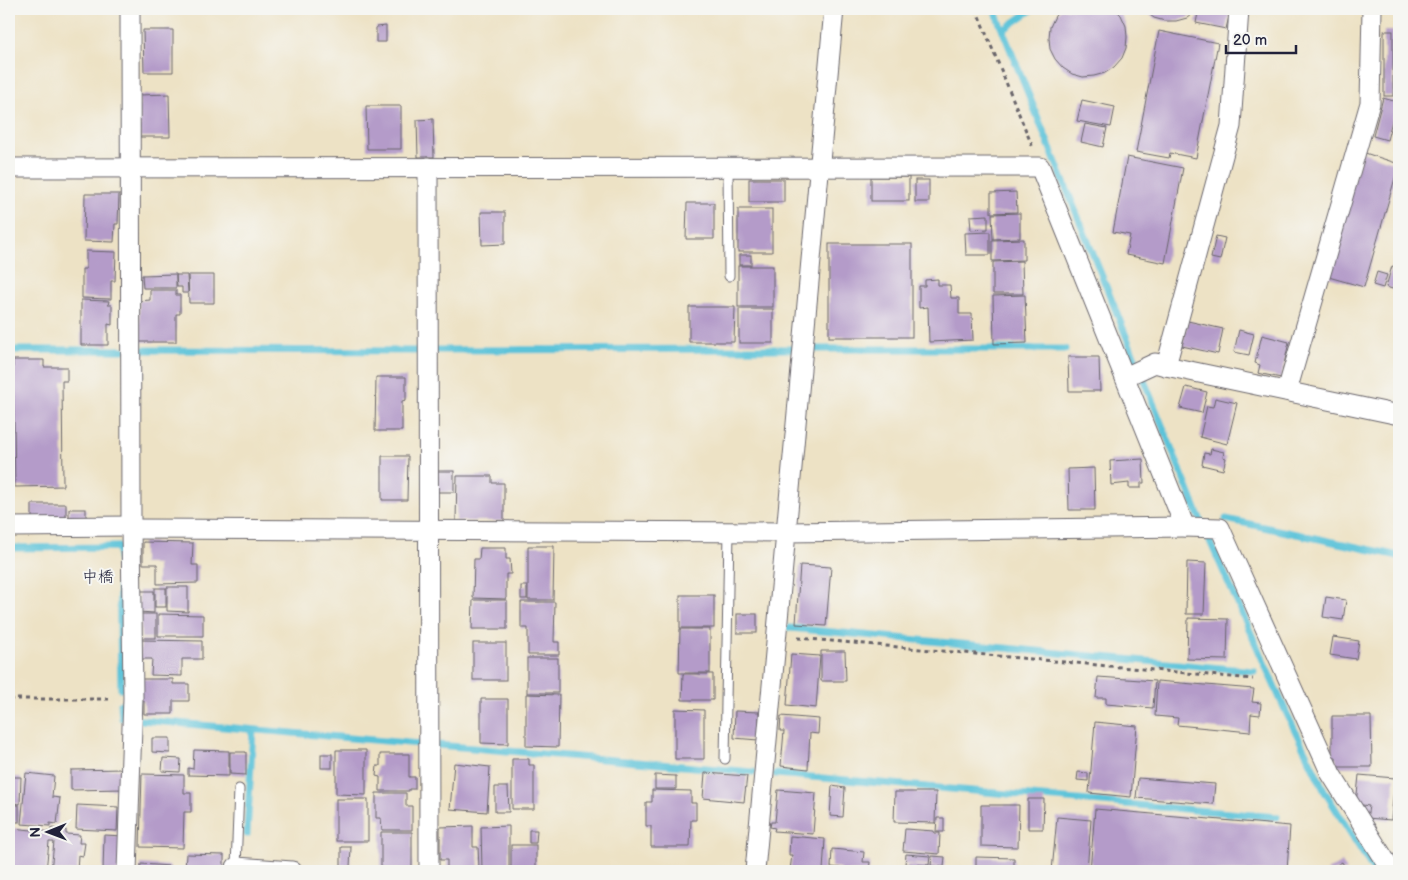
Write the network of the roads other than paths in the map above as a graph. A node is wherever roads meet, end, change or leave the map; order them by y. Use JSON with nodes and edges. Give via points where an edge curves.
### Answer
{"nodes":[{"id":1,"x":130,"y":9,"type":"edge"},
{"id":2,"x":834,"y":9,"type":"edge"},
{"id":3,"x":1239,"y":9,"type":"edge"},
{"id":4,"x":1372,"y":9,"type":"edge"},
{"id":5,"x":131,"y":167,"type":"junction"},
{"id":6,"x":428,"y":167,"type":"junction"},
{"id":7,"x":728,"y":167,"type":"junction"},
{"id":8,"x":820,"y":167,"type":"junction"},
{"id":9,"x":9,"y":168,"type":"edge"},
{"id":10,"x":729,"y":276,"type":"dead end"},
{"id":11,"x":1160,"y":364,"type":"junction"},
{"id":12,"x":1130,"y":374,"type":"junction"},
{"id":13,"x":1287,"y":391,"type":"junction"},
{"id":14,"x":1399,"y":415,"type":"edge"},
{"id":15,"x":9,"y":527,"type":"edge"},
{"id":16,"x":1188,"y":527,"type":"junction"},
{"id":17,"x":131,"y":528,"type":"junction"},
{"id":18,"x":428,"y":531,"type":"junction"},
{"id":19,"x":729,"y":531,"type":"junction"},
{"id":20,"x":787,"y":532,"type":"junction"},
{"id":21,"x":725,"y":759,"type":"dead end"},
{"id":22,"x":239,"y":789,"type":"dead end"},
{"id":23,"x":236,"y":869,"type":"edge"},
{"id":24,"x":127,"y":871,"type":"edge"},
{"id":25,"x":292,"y":871,"type":"edge"},
{"id":26,"x":429,"y":871,"type":"edge"},
{"id":27,"x":755,"y":871,"type":"edge"},
{"id":28,"x":1392,"y":871,"type":"edge"}],
"edges":[{"from":1,"to":5,"type":"street"},
{"from":2,"to":8,"type":"street"},
{"from":3,"to":11,"type":"street","via":[[1231,126]]},
{"from":4,"to":13,"type":"street","via":[[1370,103]]},
{"from":5,"to":6,"type":"street"},
{"from":5,"to":9,"type":"street"},
{"from":5,"to":17,"type":"street"},
{"from":6,"to":7,"type":"street"},
{"from":6,"to":18,"type":"street"},
{"from":7,"to":8,"type":"street"},
{"from":7,"to":10,"type":"lane"},
{"from":8,"to":12,"type":"street","via":[[1040,167]]},
{"from":8,"to":20,"type":"street"},
{"from":11,"to":12,"type":"street"},
{"from":11,"to":13,"type":"street"},
{"from":12,"to":16,"type":"street"},
{"from":13,"to":14,"type":"street"},
{"from":15,"to":17,"type":"street"},
{"from":16,"to":20,"type":"street"},
{"from":16,"to":28,"type":"street","via":[[1220,528],[1331,774]]},
{"from":17,"to":18,"type":"street"},
{"from":17,"to":24,"type":"street","via":[[133,698]]},
{"from":18,"to":19,"type":"street"},
{"from":18,"to":26,"type":"street"},
{"from":19,"to":20,"type":"street"},
{"from":19,"to":21,"type":"lane"},
{"from":20,"to":27,"type":"street"},
{"from":22,"to":23,"type":"lane"},
{"from":23,"to":25,"type":"street"}]}
